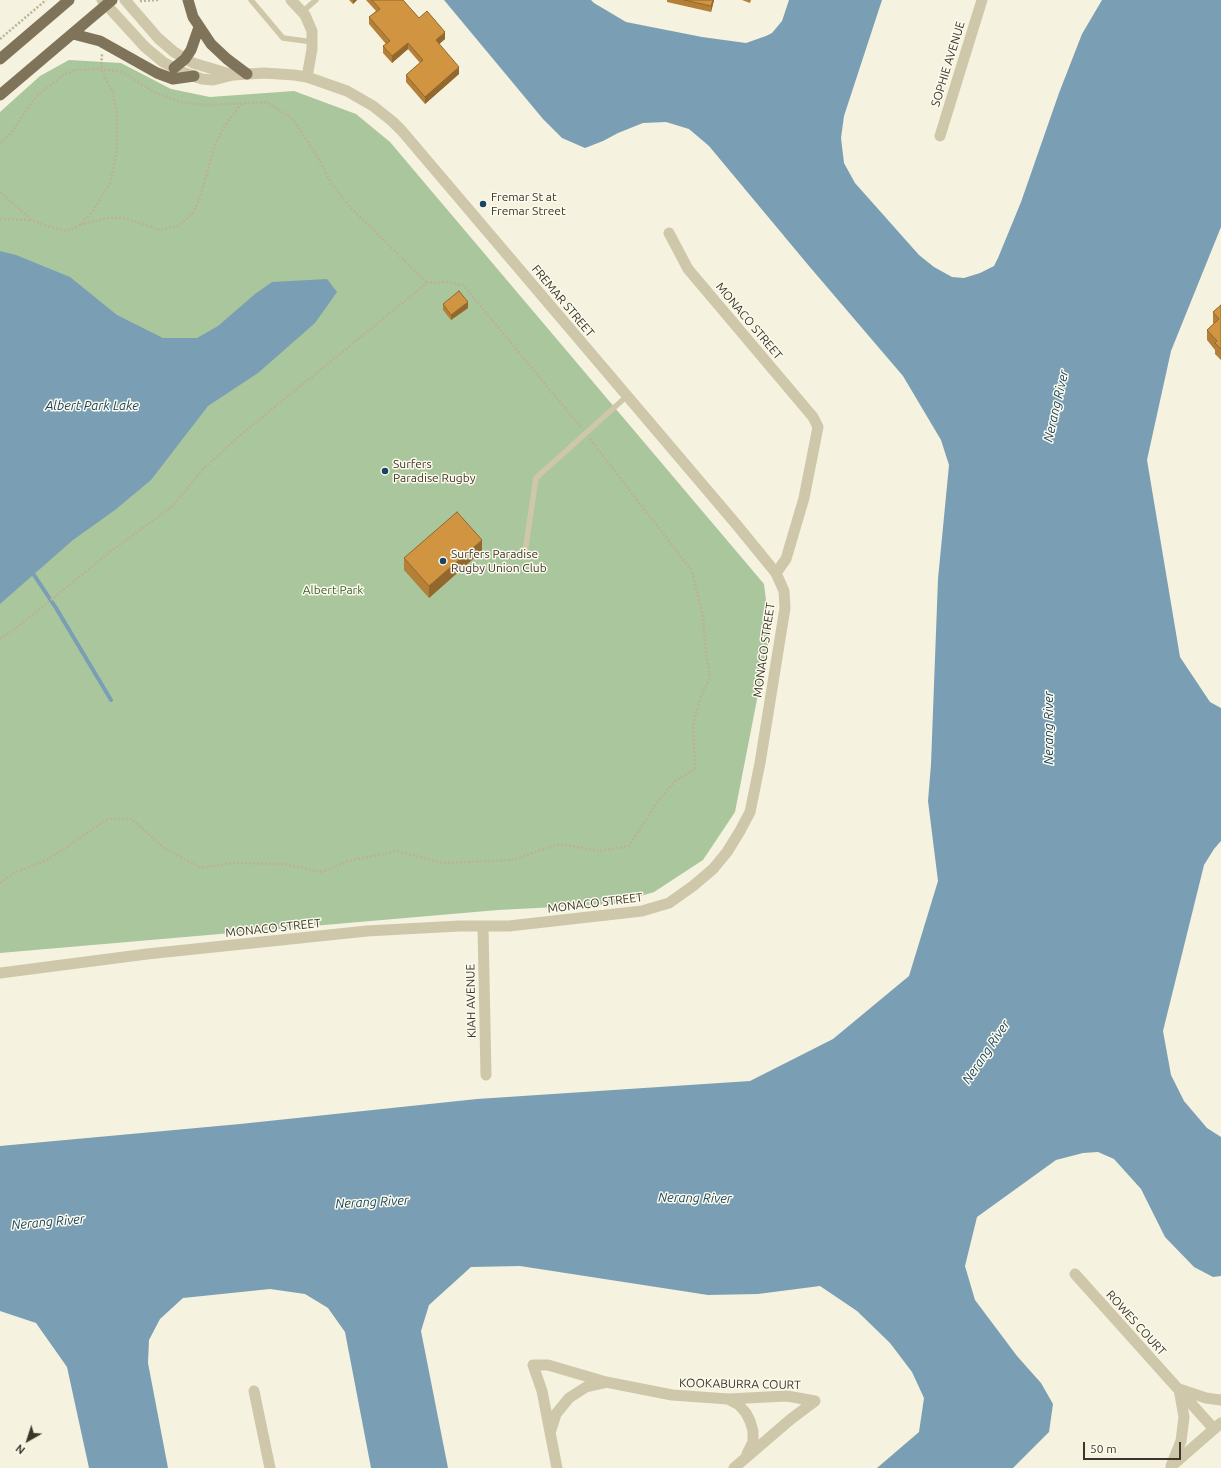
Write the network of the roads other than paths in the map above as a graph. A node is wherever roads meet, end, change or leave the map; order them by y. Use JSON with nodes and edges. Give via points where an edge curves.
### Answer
{"nodes":[{"id":1,"x":69,"y":0,"type":"edge"},
{"id":2,"x":125,"y":0,"type":"edge"},
{"id":3,"x":188,"y":0,"type":"edge"},
{"id":4,"x":251,"y":0,"type":"edge"},
{"id":5,"x":291,"y":0,"type":"edge"},
{"id":6,"x":316,"y":0,"type":"edge"},
{"id":7,"x":982,"y":0,"type":"edge"},
{"id":8,"x":107,"y":2,"type":"edge"},
{"id":9,"x":302,"y":12,"type":"junction"},
{"id":10,"x":199,"y":27,"type":"junction"},
{"id":11,"x":73,"y":34,"type":"junction"},
{"id":12,"x":313,"y":42,"type":"junction"},
{"id":13,"x":0,"y":59,"type":"edge"},
{"id":14,"x":185,"y":59,"type":"junction"},
{"id":15,"x":174,"y":68,"type":"junction"},
{"id":16,"x":247,"y":74,"type":"junction"},
{"id":17,"x":233,"y":75,"type":"junction"},
{"id":18,"x":194,"y":76,"type":"junction"},
{"id":19,"x":307,"y":77,"type":"junction"},
{"id":20,"x":0,"y":95,"type":"edge"},
{"id":21,"x":940,"y":136,"type":"dead end"},
{"id":22,"x":669,"y":233,"type":"dead end"},
{"id":23,"x":627,"y":396,"type":"junction"},
{"id":24,"x":525,"y":552,"type":"dead end"},
{"id":25,"x":776,"y":573,"type":"junction"},
{"id":26,"x":483,"y":927,"type":"junction"},
{"id":27,"x":0,"y":973,"type":"edge"},
{"id":28,"x":486,"y":1075,"type":"dead end"},
{"id":29,"x":1075,"y":1274,"type":"dead end"},
{"id":30,"x":606,"y":1382,"type":"junction"},
{"id":31,"x":1179,"y":1389,"type":"junction"},
{"id":32,"x":254,"y":1391,"type":"dead end"},
{"id":33,"x":728,"y":1399,"type":"junction"},
{"id":34,"x":1221,"y":1400,"type":"edge"},
{"id":35,"x":1218,"y":1426,"type":"edge"},
{"id":36,"x":551,"y":1438,"type":"junction"},
{"id":37,"x":744,"y":1460,"type":"junction"},
{"id":38,"x":1170,"y":1467,"type":"edge"},
{"id":39,"x":270,"y":1468,"type":"edge"},
{"id":40,"x":557,"y":1468,"type":"edge"},
{"id":41,"x":734,"y":1468,"type":"edge"}],
"edges":[{"from":1,"to":13,"type":"main road"},
{"from":2,"to":14,"type":"street","name":"FREMAR STREET","via":[[158,38]]},
{"from":3,"to":10,"type":"main road"},
{"from":4,"to":12,"type":"lane","via":[[283,38]]},
{"from":5,"to":9,"type":"street"},
{"from":6,"to":9,"type":"lane"},
{"from":7,"to":21,"type":"street","name":"SOPHIE AVENUE"},
{"from":8,"to":11,"type":"main road"},
{"from":8,"to":15,"type":"street","name":"FREMAR STREET","via":[[145,47]]},
{"from":9,"to":12,"type":"street","via":[[312,31]]},
{"from":10,"to":14,"type":"main road"},
{"from":10,"to":16,"type":"main road","via":[[211,44]]},
{"from":11,"to":18,"type":"main road","via":[[100,41],[157,73],[173,79]]},
{"from":11,"to":20,"type":"main road"},
{"from":12,"to":19,"type":"street"},
{"from":14,"to":15,"type":"main road"},
{"from":14,"to":17,"type":"street","name":"FREMAR STREET"},
{"from":15,"to":18,"type":"street","name":"FREMAR STREET"},
{"from":16,"to":17,"type":"street","name":"FREMAR STREET"},
{"from":16,"to":19,"type":"street","name":"FREMAR STREET"},
{"from":17,"to":18,"type":"street","name":"FREMAR STREET","via":[[213,80]]},
{"from":19,"to":23,"type":"street","name":"FREMAR STREET","via":[[362,99],[402,131]]},
{"from":22,"to":25,"type":"street","name":"MONACO STREET","via":[[688,269],[813,417],[818,427],[802,505],[786,559]]},
{"from":23,"to":24,"type":"lane","via":[[536,478]]},
{"from":23,"to":25,"type":"street","name":"FREMAR STREET"},
{"from":25,"to":26,"type":"street","name":"MONACO STREET","via":[[784,591],[785,608],[750,812],[713,869],[669,903],[642,911]]},
{"from":26,"to":27,"type":"street","name":"MONACO STREET","via":[[367,931],[147,954]]},
{"from":26,"to":28,"type":"street","name":"KIAH AVENUE"},
{"from":29,"to":31,"type":"street","name":"ROWES COURT"},
{"from":30,"to":33,"type":"street","name":"KOOKABURRA COURT","via":[[672,1395]]},
{"from":30,"to":36,"type":"street","via":[[586,1387],[566,1400],[553,1421]]},
{"from":30,"to":36,"type":"street","name":"KOOKABURRA COURT","via":[[551,1366],[533,1365]]},
{"from":31,"to":34,"type":"street","name":"ROWES COURT"},
{"from":31,"to":35,"type":"street","name":"ROWES COURT"},
{"from":31,"to":38,"type":"street","via":[[1184,1417],[1181,1441]]},
{"from":32,"to":39,"type":"street"},
{"from":33,"to":37,"type":"street","via":[[744,1410],[752,1428],[753,1442]]},
{"from":33,"to":37,"type":"street","name":"KOOKABURRA COURT","via":[[780,1396],[815,1401]]},
{"from":35,"to":38,"type":"street"},
{"from":36,"to":40,"type":"street","name":"KOOKABURRA COURT"},
{"from":37,"to":41,"type":"street"}]}
